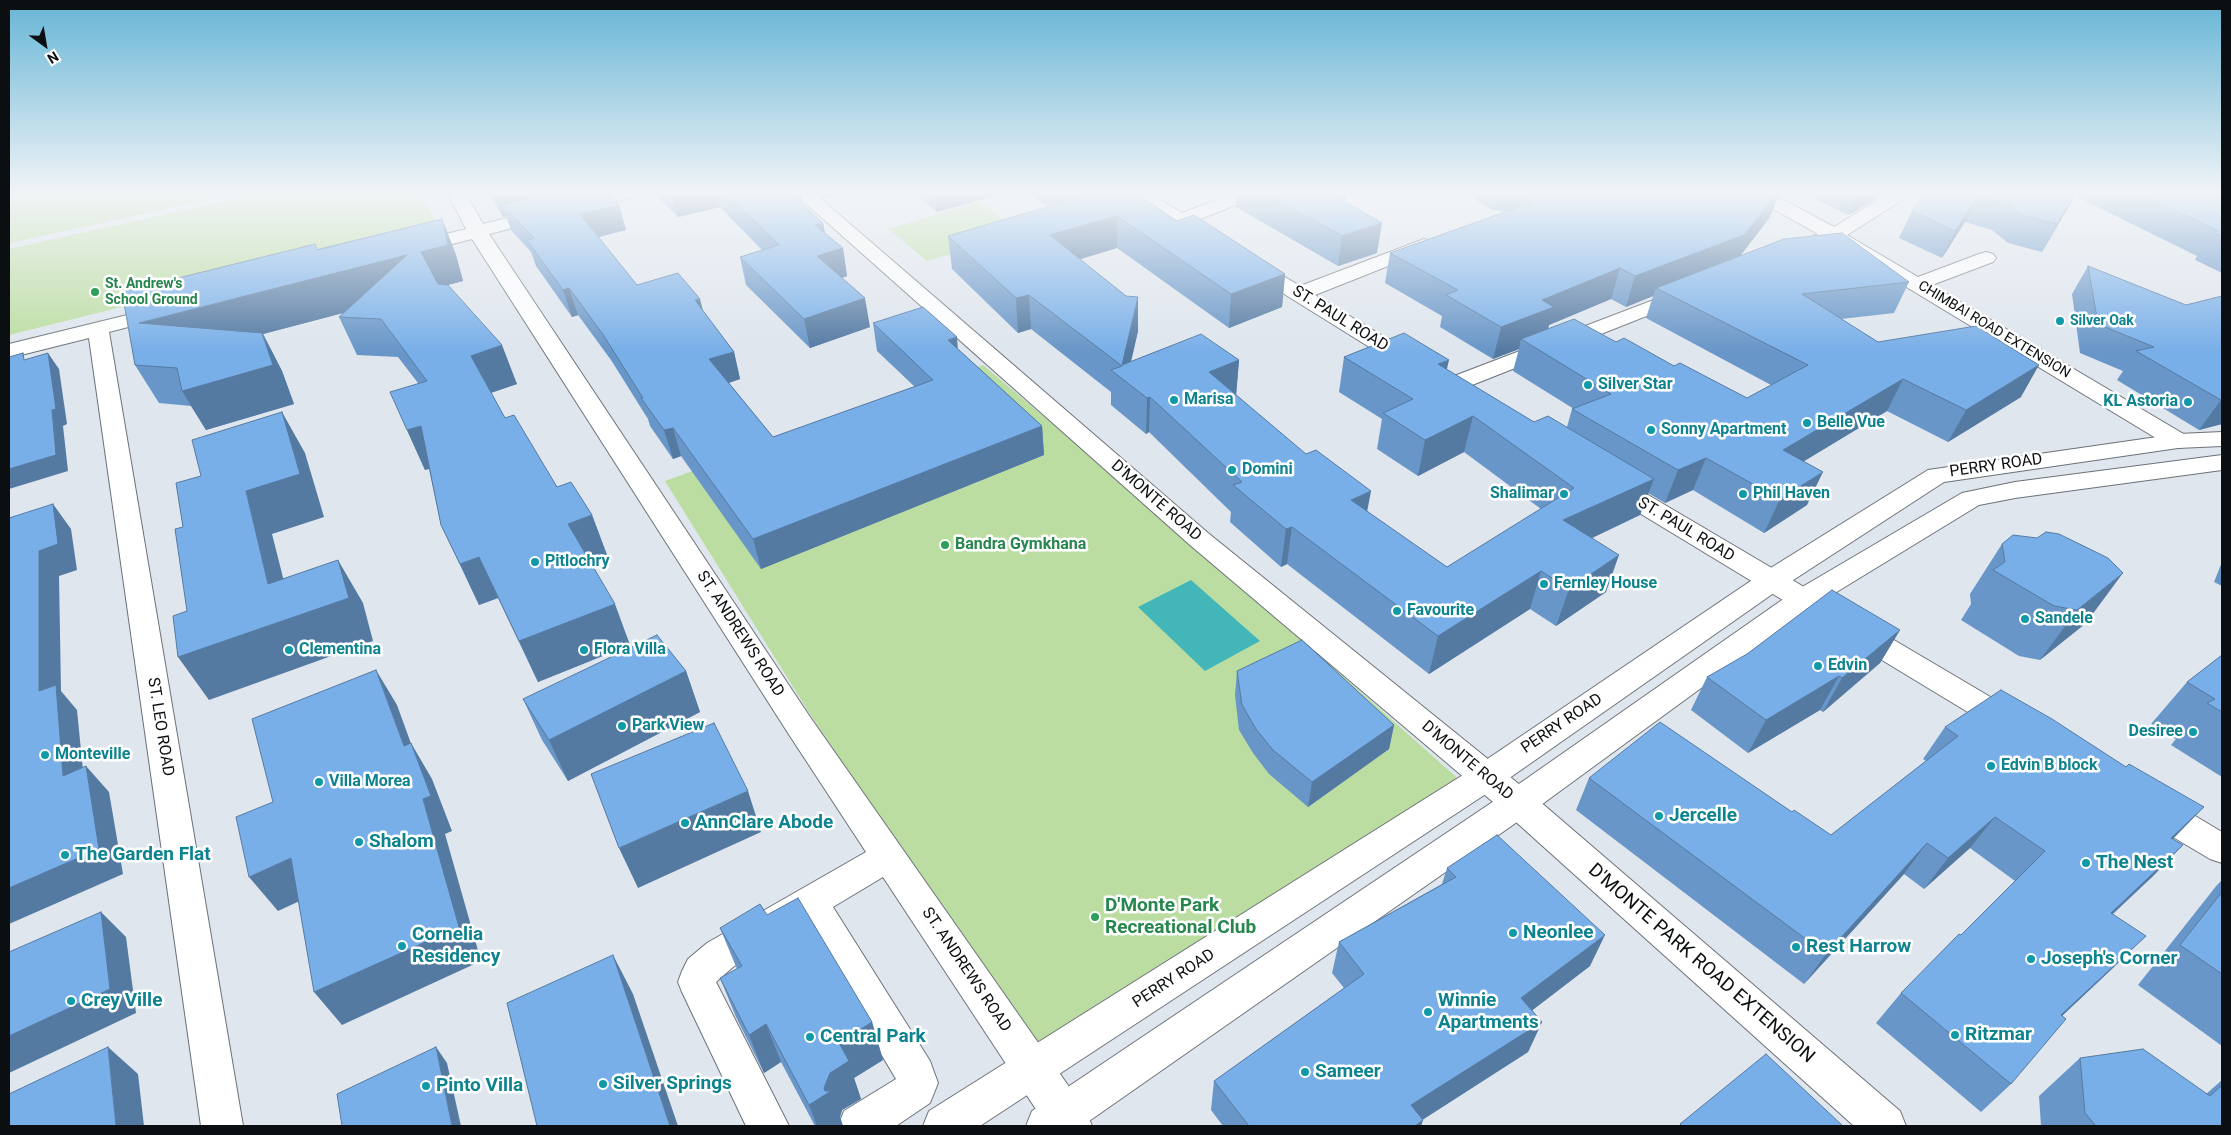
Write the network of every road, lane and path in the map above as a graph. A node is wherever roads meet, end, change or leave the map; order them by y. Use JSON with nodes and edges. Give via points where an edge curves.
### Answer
{"nodes":[{"id":1,"x":424,"y":245,"type":"edge"},
{"id":2,"x":486,"y":245,"type":"edge"},
{"id":3,"x":863,"y":245,"type":"edge"},
{"id":4,"x":1220,"y":245,"type":"edge"},
{"id":5,"x":1424,"y":245,"type":"edge"},
{"id":6,"x":1808,"y":245,"type":"edge"},
{"id":7,"x":1851,"y":245,"type":"edge"},
{"id":8,"x":1798,"y":249,"type":"edge"},
{"id":9,"x":393,"y":253,"type":"edge"},
{"id":10,"x":1986,"y":258,"type":"dead end"},
{"id":11,"x":1917,"y":284,"type":"junction"},
{"id":12,"x":1706,"y":286,"type":"edge"},
{"id":13,"x":1299,"y":294,"type":"junction"},
{"id":14,"x":180,"y":308,"type":"edge"},
{"id":15,"x":98,"y":328,"type":"junction"},
{"id":16,"x":9,"y":351,"type":"edge"},
{"id":17,"x":1449,"y":386,"type":"junction"},
{"id":18,"x":1474,"y":402,"type":"edge"},
{"id":19,"x":2178,"y":440,"type":"junction"},
{"id":20,"x":2220,"y":458,"type":"edge"},
{"id":21,"x":1593,"y":473,"type":"edge"},
{"id":22,"x":1771,"y":581,"type":"junction"},
{"id":23,"x":1802,"y":600,"type":"junction"},
{"id":24,"x":2034,"y":737,"type":"edge"},
{"id":25,"x":1486,"y":776,"type":"junction"},
{"id":26,"x":2128,"y":793,"type":"edge"},
{"id":27,"x":1518,"y":803,"type":"junction"},
{"id":28,"x":2222,"y":849,"type":"edge"},
{"id":29,"x":889,"y":856,"type":"junction"},
{"id":30,"x":810,"y":902,"type":"junction"},
{"id":31,"x":1033,"y":1070,"type":"junction"},
{"id":32,"x":1060,"y":1123,"type":"edge"},
{"id":33,"x":222,"y":1126,"type":"edge"},
{"id":34,"x":768,"y":1126,"type":"edge"},
{"id":35,"x":859,"y":1126,"type":"edge"},
{"id":36,"x":944,"y":1126,"type":"edge"},
{"id":37,"x":1885,"y":1126,"type":"edge"}],
"edges":[{"from":1,"to":9,"type":"street"},
{"from":2,"to":29,"type":"street","name":"ST. ANDREWS ROAD"},
{"from":3,"to":25,"type":"street","name":"D'MONTE ROAD","via":[[1192,532]]},
{"from":4,"to":13,"type":"street","name":"ST. PAUL ROAD"},
{"from":5,"to":13,"type":"street"},
{"from":6,"to":8,"type":"street"},
{"from":7,"to":11,"type":"street","name":"CHIMBAI ROAD EXTENSION"},
{"from":10,"to":11,"type":"street"},
{"from":11,"to":19,"type":"street","name":"CHIMBAI ROAD EXTENSION"},
{"from":12,"to":17,"type":"street"},
{"from":13,"to":17,"type":"street","name":"ST. PAUL ROAD"},
{"from":14,"to":15,"type":"street"},
{"from":15,"to":16,"type":"street"},
{"from":15,"to":33,"type":"street","name":"ST. LEO ROAD"},
{"from":17,"to":18,"type":"street","name":"ST. PAUL ROAD"},
{"from":19,"to":20,"type":"street","name":"PERRY ROAD"},
{"from":19,"to":22,"type":"street","name":"PERRY ROAD","via":[[1937,475]]},
{"from":20,"to":23,"type":"street","name":"PERRY ROAD","via":[[1971,499]]},
{"from":21,"to":22,"type":"street","name":"ST. PAUL ROAD"},
{"from":22,"to":23,"type":"street","name":"ST. PAUL ROAD"},
{"from":22,"to":25,"type":"street","name":"PERRY ROAD"},
{"from":23,"to":24,"type":"street","name":"ST. PAUL ROAD"},
{"from":23,"to":27,"type":"street","name":"PERRY ROAD"},
{"from":25,"to":27,"type":"street","name":"D'MONTE ROAD"},
{"from":25,"to":31,"type":"street","name":"PERRY ROAD"},
{"from":26,"to":28,"type":"street"},
{"from":27,"to":32,"type":"street","name":"PERRY ROAD"},
{"from":27,"to":37,"type":"street","name":"D'MONTE PARK ROAD EXTENSION"},
{"from":29,"to":30,"type":"street"},
{"from":29,"to":31,"type":"street","name":"ST. ANDREWS ROAD"},
{"from":30,"to":34,"type":"street","via":[[720,954],[701,971],[697,982]]},
{"from":30,"to":35,"type":"street","via":[[918,1083],[910,1095]]},
{"from":31,"to":32,"type":"street","name":"ST. ANDREWS ROAD"},
{"from":31,"to":36,"type":"street","name":"PERRY ROAD"}]}
